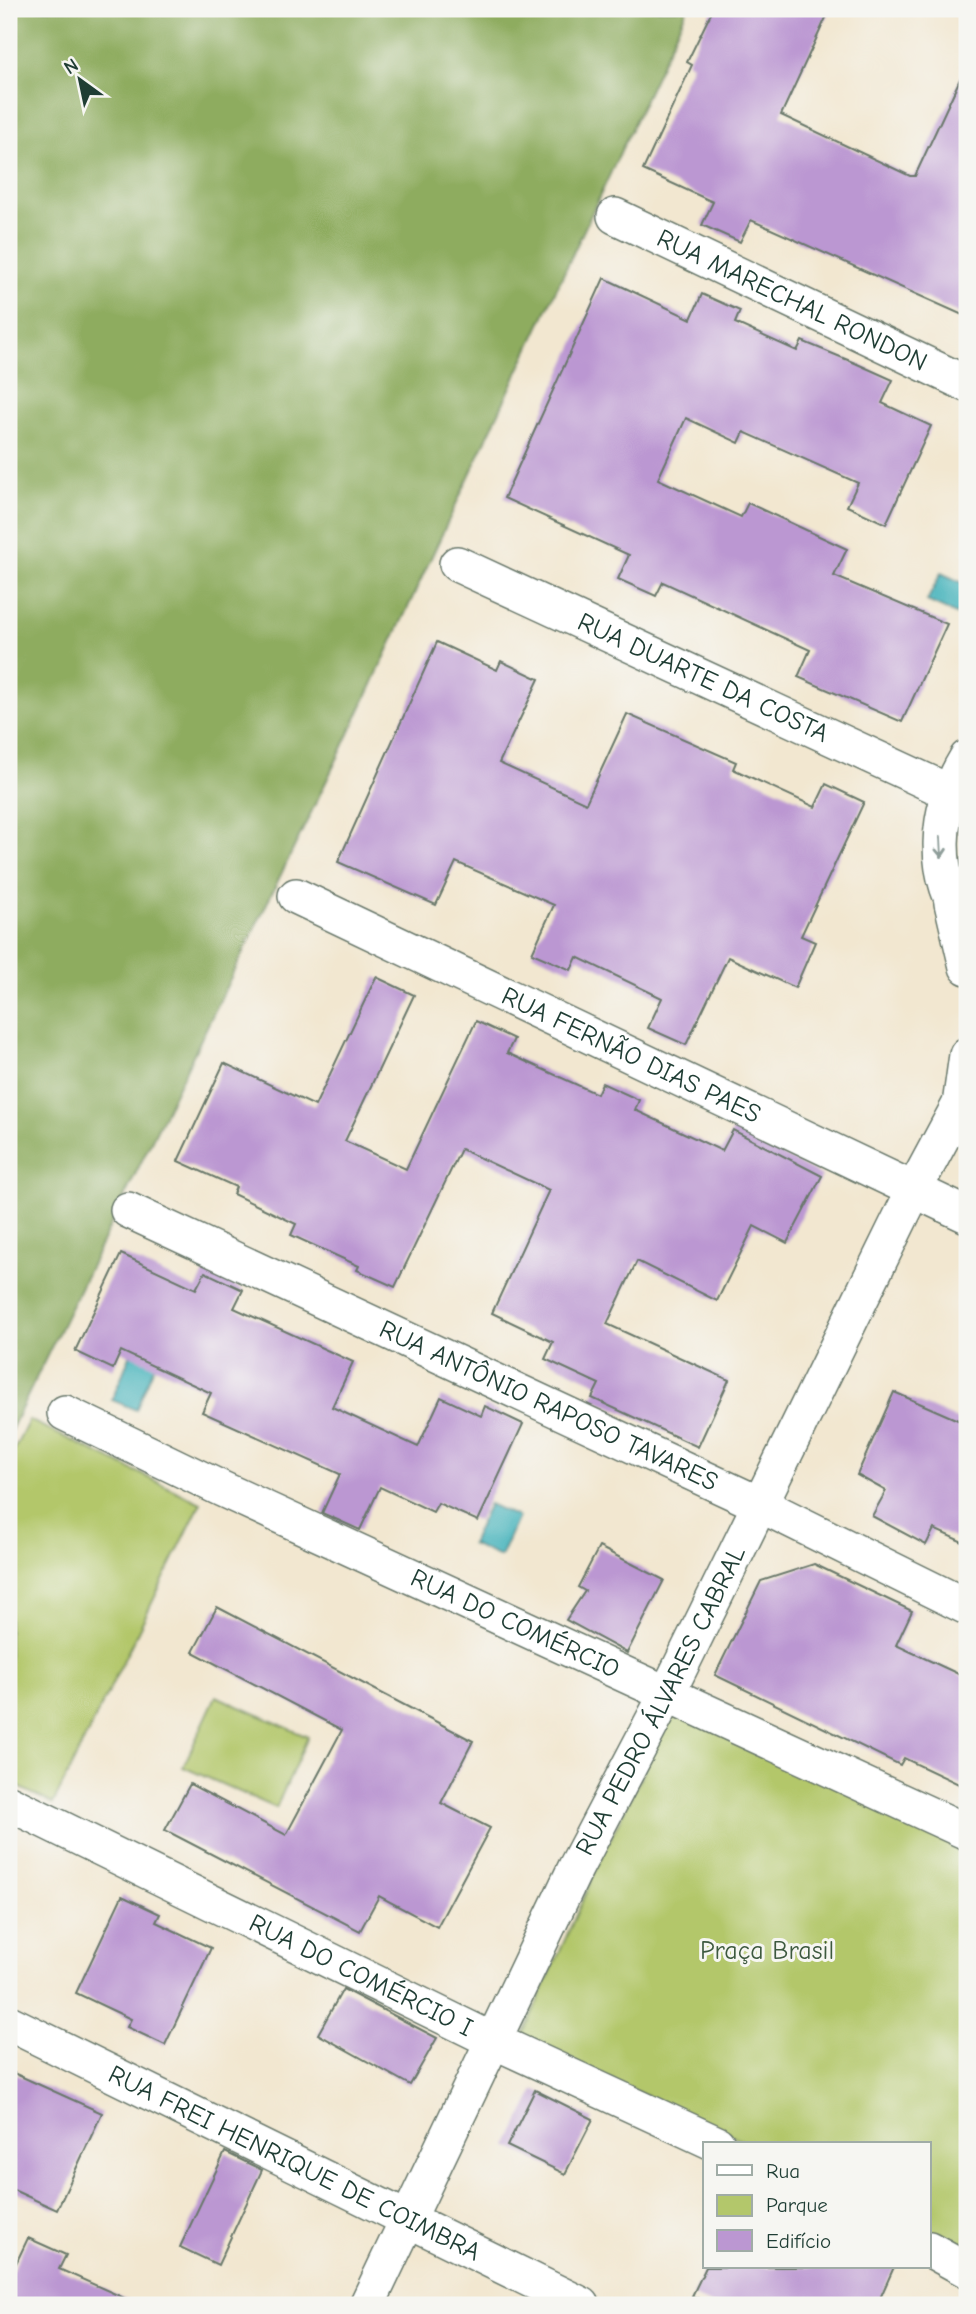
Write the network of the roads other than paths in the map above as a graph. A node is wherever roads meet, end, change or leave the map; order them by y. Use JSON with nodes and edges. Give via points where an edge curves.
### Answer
{"nodes":[{"id":1,"x":615,"y":216,"type":"dead end"},
{"id":2,"x":967,"y":384,"type":"edge"},
{"id":3,"x":457,"y":564,"type":"dead end"},
{"id":4,"x":967,"y":758,"type":"edge"},
{"id":5,"x":949,"y":792,"type":"junction"},
{"id":6,"x":949,"y":893,"type":"junction"},
{"id":7,"x":296,"y":896,"type":"dead end"},
{"id":8,"x":967,"y":925,"type":"edge"},
{"id":9,"x":967,"y":967,"type":"edge"},
{"id":10,"x":967,"y":1055,"type":"edge"},
{"id":11,"x":964,"y":1094,"type":"edge"},
{"id":12,"x":915,"y":1188,"type":"junction"},
{"id":13,"x":128,"y":1210,"type":"dead end"},
{"id":14,"x":967,"y":1215,"type":"edge"},
{"id":15,"x":65,"y":1413,"type":"dead end"},
{"id":16,"x":759,"y":1504,"type":"junction"},
{"id":17,"x":967,"y":1607,"type":"edge"},
{"id":18,"x":668,"y":1692,"type":"junction"},
{"id":19,"x":9,"y":1803,"type":"edge"},
{"id":20,"x":967,"y":1832,"type":"edge"},
{"id":21,"x":9,"y":2023,"type":"edge"},
{"id":22,"x":494,"y":2041,"type":"junction"},
{"id":23,"x":713,"y":2142,"type":"edge"},
{"id":24,"x":408,"y":2222,"type":"junction"},
{"id":25,"x":930,"y":2250,"type":"edge"},
{"id":26,"x":967,"y":2270,"type":"edge"},
{"id":27,"x":367,"y":2305,"type":"edge"},
{"id":28,"x":582,"y":2305,"type":"edge"}],
"edges":[{"from":1,"to":2,"type":"street","name":"RUA MARECHAL RONDON"},
{"from":3,"to":5,"type":"street","name":"RUA DUARTE DA COSTA"},
{"from":4,"to":5,"type":"street"},
{"from":5,"to":6,"type":"street","one_way":true,"via":[[940,830],[942,869]]},
{"from":6,"to":8,"type":"street"},
{"from":6,"to":9,"type":"street"},
{"from":7,"to":12,"type":"street","name":"RUA FERNÃO DIAS PAES"},
{"from":10,"to":11,"type":"street","name":"RUA PEDRO ÁLVARES CABRAL"},
{"from":11,"to":12,"type":"street","name":"RUA PEDRO ÁLVARES CABRAL"},
{"from":12,"to":14,"type":"street","name":"RUA FERNÃO DIAS PAES"},
{"from":12,"to":16,"type":"street","name":"RUA PEDRO ÁLVARES CABRAL"},
{"from":13,"to":16,"type":"street","name":"RUA ANTÔNIO RAPOSO TAVARES"},
{"from":15,"to":18,"type":"street","name":"RUA DO COMÉRCIO"},
{"from":16,"to":17,"type":"street","name":"RUA ANTÔNIO RAPOSO TAVARES"},
{"from":16,"to":18,"type":"street","name":"RUA PEDRO ÁLVARES CABRAL"},
{"from":18,"to":20,"type":"street","name":"RUA DO COMÉRCIO"},
{"from":18,"to":22,"type":"street","name":"RUA PEDRO ÁLVARES CABRAL","via":[[576,1867]]},
{"from":19,"to":22,"type":"street","name":"RUA DO COMÉRCIO I"},
{"from":21,"to":24,"type":"street","name":"RUA FREI HENRIQUE DE COIMBRA"},
{"from":22,"to":23,"type":"street","name":"RUA DO COMÉRCIO I"},
{"from":22,"to":24,"type":"street","name":"RUA PEDRO ÁLVARES CABRAL"},
{"from":24,"to":27,"type":"street","name":"RUA PEDRO ÁLVARES CABRAL"},
{"from":24,"to":28,"type":"street","name":"RUA FREI HENRIQUE DE COIMBRA"},
{"from":25,"to":26,"type":"street"}]}
